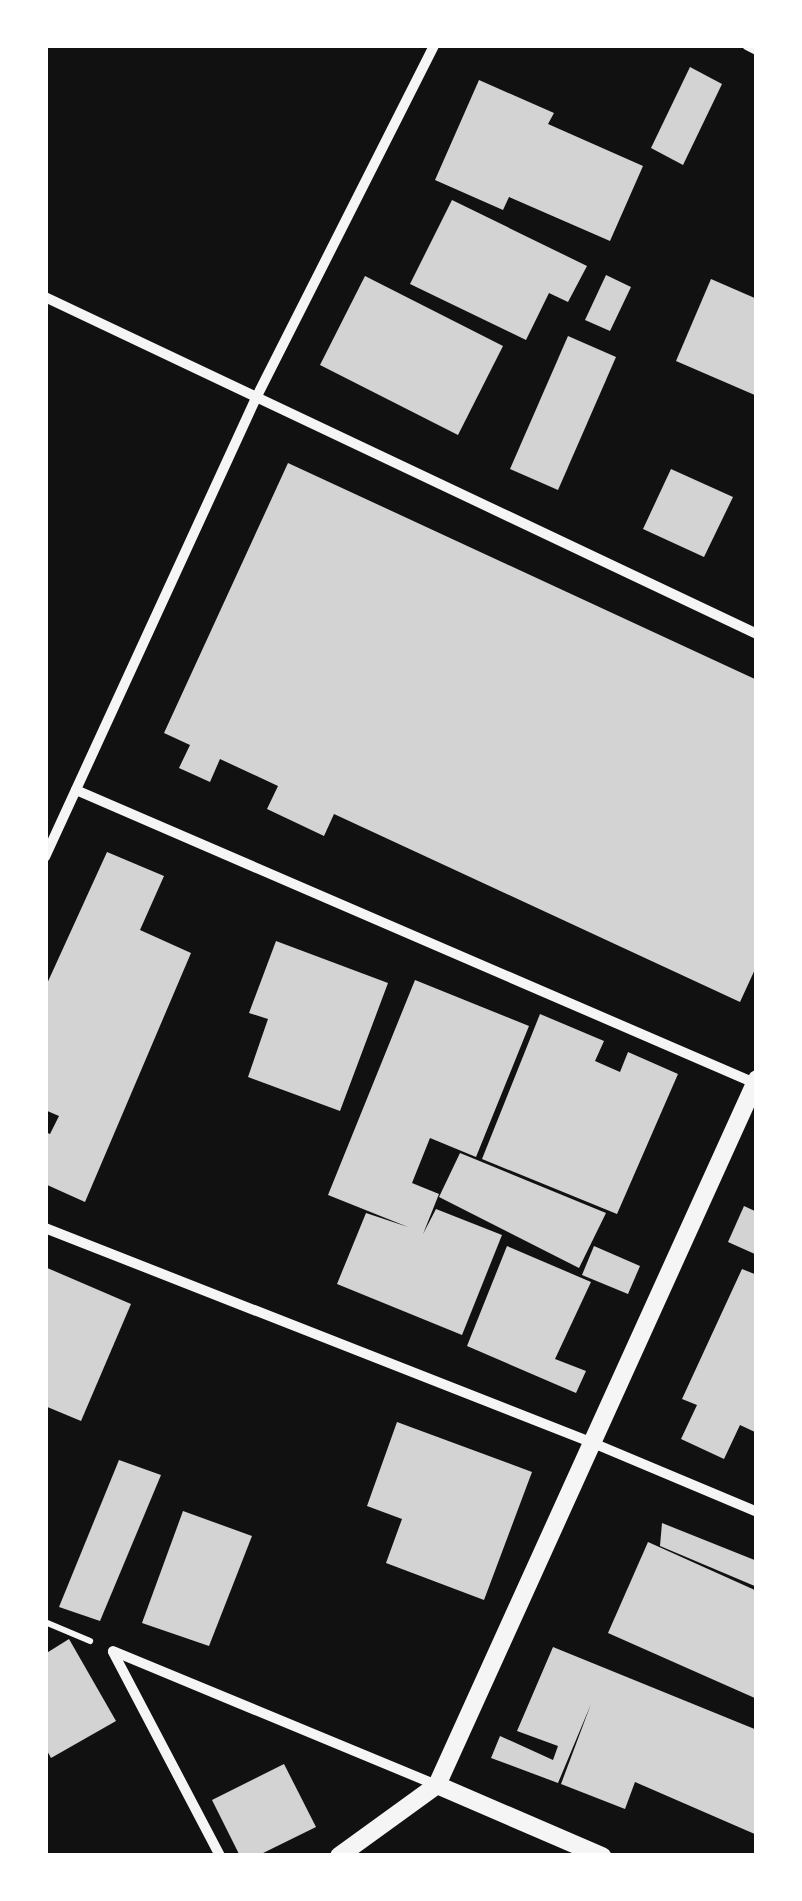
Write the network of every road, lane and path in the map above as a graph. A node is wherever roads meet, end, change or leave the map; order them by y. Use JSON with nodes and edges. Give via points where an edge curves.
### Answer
{"nodes":[{"id":1,"x":434,"y":45,"type":"edge"},
{"id":2,"x":747,"y":45,"type":"edge"},
{"id":3,"x":757,"y":50,"type":"edge"},
{"id":4,"x":45,"y":297,"type":"edge"},
{"id":5,"x":256,"y":398,"type":"junction"},
{"id":6,"x":757,"y":634,"type":"edge"},
{"id":7,"x":76,"y":790,"type":"junction"},
{"id":8,"x":51,"y":832,"type":"edge"},
{"id":9,"x":45,"y":856,"type":"edge"},
{"id":10,"x":756,"y":1082,"type":"edge"},
{"id":11,"x":45,"y":1228,"type":"edge"},
{"id":12,"x":593,"y":1442,"type":"junction"},
{"id":13,"x":757,"y":1512,"type":"edge"},
{"id":14,"x":45,"y":1622,"type":"edge"},
{"id":15,"x":112,"y":1651,"type":"junction"},
{"id":16,"x":436,"y":1785,"type":"junction"},
{"id":17,"x":220,"y":1856,"type":"edge"},
{"id":18,"x":339,"y":1856,"type":"edge"},
{"id":19,"x":602,"y":1856,"type":"edge"}],
"edges":[{"from":1,"to":5,"type":"street"},
{"from":2,"to":3,"type":"street"},
{"from":4,"to":5,"type":"street"},
{"from":5,"to":6,"type":"street"},
{"from":5,"to":7,"type":"street"},
{"from":7,"to":8,"type":"street"},
{"from":7,"to":10,"type":"street"},
{"from":8,"to":9,"type":"street"},
{"from":10,"to":12,"type":"street"},
{"from":11,"to":12,"type":"street"},
{"from":12,"to":13,"type":"street"},
{"from":12,"to":16,"type":"street"},
{"from":14,"to":15,"type":"path"},
{"from":15,"to":16,"type":"street"},
{"from":15,"to":17,"type":"street"},
{"from":16,"to":18,"type":"street"},
{"from":16,"to":19,"type":"street"}]}
